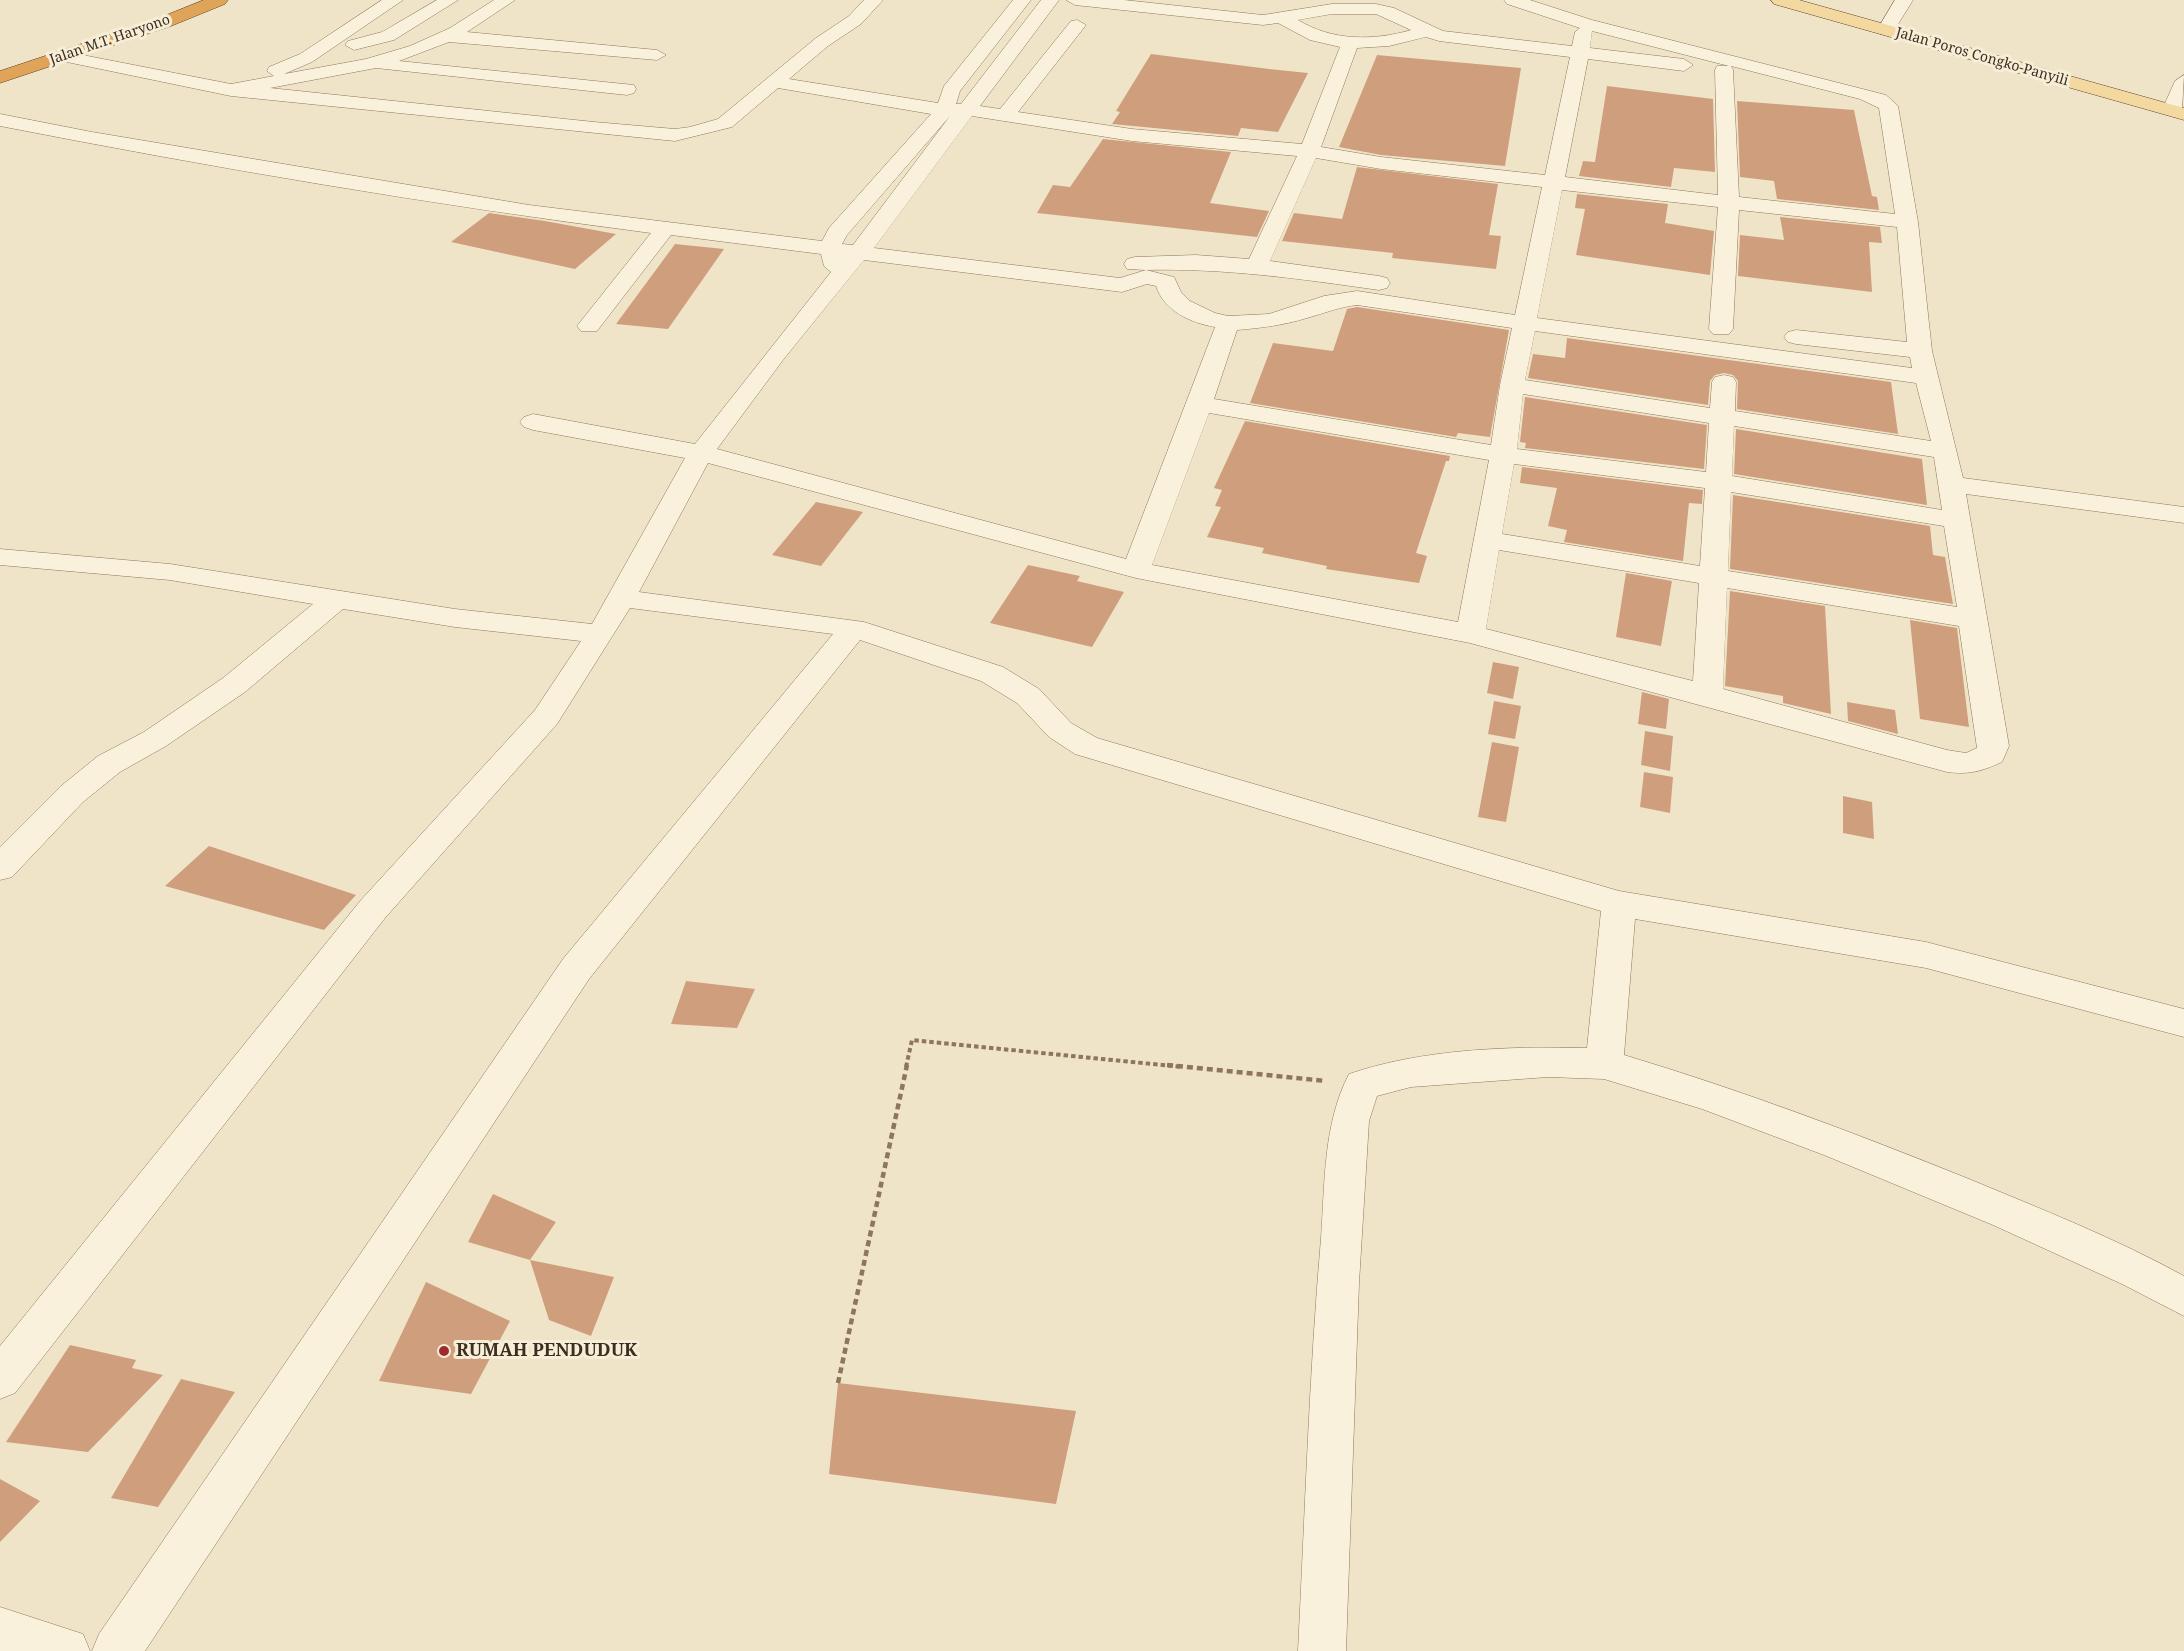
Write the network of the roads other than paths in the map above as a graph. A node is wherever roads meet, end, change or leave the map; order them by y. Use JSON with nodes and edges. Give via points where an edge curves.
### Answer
{"nodes":[{"id":1,"x":219,"y":0,"type":"edge"},
{"id":2,"x":394,"y":0,"type":"edge"},
{"id":3,"x":449,"y":0,"type":"edge"},
{"id":4,"x":506,"y":0,"type":"edge"},
{"id":5,"x":873,"y":0,"type":"edge"},
{"id":6,"x":1022,"y":0,"type":"edge"},
{"id":7,"x":1050,"y":0,"type":"edge"},
{"id":8,"x":1075,"y":0,"type":"edge"},
{"id":9,"x":1513,"y":0,"type":"edge"},
{"id":10,"x":1780,"y":0,"type":"edge"},
{"id":11,"x":1904,"y":0,"type":"edge"},
{"id":12,"x":1283,"y":18,"type":"junction"},
{"id":13,"x":1586,"y":24,"type":"junction"},
{"id":14,"x":1077,"y":25,"type":"dead end"},
{"id":15,"x":1887,"y":30,"type":"junction"},
{"id":16,"x":1426,"y":31,"type":"junction"},
{"id":17,"x":447,"y":36,"type":"junction"},
{"id":18,"x":1350,"y":44,"type":"junction"},
{"id":19,"x":1578,"y":54,"type":"junction"},
{"id":20,"x":62,"y":56,"type":"junction"},
{"id":21,"x":306,"y":58,"type":"junction"},
{"id":22,"x":369,"y":64,"type":"junction"},
{"id":23,"x":1724,"y":70,"type":"junction"},
{"id":24,"x":1772,"y":70,"type":"junction"},
{"id":25,"x":0,"y":77,"type":"edge"},
{"id":26,"x":2184,"y":81,"type":"edge"},
{"id":27,"x":773,"y":82,"type":"junction"},
{"id":28,"x":627,"y":89,"type":"junction"},
{"id":29,"x":231,"y":90,"type":"junction"},
{"id":30,"x":0,"y":102,"type":"edge"},
{"id":31,"x":945,"y":110,"type":"junction"},
{"id":32,"x":969,"y":110,"type":"junction"},
{"id":33,"x":2178,"y":112,"type":"edge"},
{"id":34,"x":1005,"y":116,"type":"junction"},
{"id":35,"x":0,"y":120,"type":"edge"},
{"id":36,"x":594,"y":128,"type":"junction"},
{"id":37,"x":1309,"y":151,"type":"junction"},
{"id":38,"x":391,"y":170,"type":"junction"},
{"id":39,"x":1552,"y":182,"type":"junction"},
{"id":40,"x":370,"y":186,"type":"junction"},
{"id":41,"x":1729,"y":203,"type":"junction"},
{"id":42,"x":1908,"y":222,"type":"junction"},
{"id":43,"x":665,"y":229,"type":"junction"},
{"id":44,"x":834,"y":240,"type":"junction"},
{"id":45,"x":864,"y":245,"type":"junction"},
{"id":46,"x":1196,"y":262,"type":"junction"},
{"id":47,"x":1257,"y":266,"type":"junction"},
{"id":48,"x":1303,"y":272,"type":"junction"},
{"id":49,"x":838,"y":276,"type":"junction"},
{"id":50,"x":1166,"y":282,"type":"junction"},
{"id":51,"x":1315,"y":307,"type":"junction"},
{"id":52,"x":1528,"y":313,"type":"junction"},
{"id":53,"x":1228,"y":323,"type":"junction"},
{"id":54,"x":590,"y":326,"type":"dead end"},
{"id":55,"x":1721,"y":329,"type":"junction"},
{"id":56,"x":1756,"y":333,"type":"dead end"},
{"id":57,"x":1779,"y":335,"type":"dead end"},
{"id":58,"x":1920,"y":351,"type":"junction"},
{"id":59,"x":1926,"y":376,"type":"junction"},
{"id":60,"x":1724,"y":382,"type":"dead end"},
{"id":61,"x":1512,"y":385,"type":"junction"},
{"id":62,"x":1200,"y":404,"type":"junction"},
{"id":63,"x":1722,"y":417,"type":"junction"},
{"id":64,"x":532,"y":422,"type":"dead end"},
{"id":65,"x":1946,"y":452,"type":"junction"},
{"id":66,"x":701,"y":453,"type":"junction"},
{"id":67,"x":1503,"y":455,"type":"junction"},
{"id":68,"x":1719,"y":482,"type":"junction"},
{"id":69,"x":1950,"y":484,"type":"junction"},
{"id":70,"x":2184,"y":515,"type":"edge"},
{"id":71,"x":1956,"y":520,"type":"junction"},
{"id":72,"x":1487,"y":540,"type":"junction"},
{"id":73,"x":0,"y":557,"type":"edge"},
{"id":74,"x":1136,"y":570,"type":"junction"},
{"id":75,"x":1714,"y":577,"type":"junction"},
{"id":76,"x":619,"y":598,"type":"junction"},
{"id":77,"x":336,"y":600,"type":"junction"},
{"id":78,"x":1972,"y":619,"type":"junction"},
{"id":79,"x":854,"y":628,"type":"junction"},
{"id":80,"x":602,"y":634,"type":"junction"},
{"id":81,"x":1470,"y":634,"type":"junction"},
{"id":82,"x":1707,"y":695,"type":"junction"},
{"id":83,"x":0,"y":868,"type":"edge"},
{"id":84,"x":1619,"y":903,"type":"junction"},
{"id":85,"x":2184,"y":1023,"type":"edge"},
{"id":86,"x":1604,"y":1064,"type":"junction"},
{"id":87,"x":2184,"y":1297,"type":"edge"},
{"id":88,"x":0,"y":1379,"type":"edge"},
{"id":89,"x":0,"y":1631,"type":"edge"},
{"id":90,"x":66,"y":1651,"type":"edge"},
{"id":91,"x":116,"y":1651,"type":"edge"},
{"id":92,"x":1322,"y":1651,"type":"edge"}],
"edges":[{"from":1,"to":20,"type":"highway","name":"Jalan M.T. Haryono"},
{"from":2,"to":21,"type":"street"},
{"from":3,"to":21,"type":"street","via":[[388,36]]},
{"from":4,"to":17,"type":"street"},
{"from":5,"to":27,"type":"street","via":[[855,20]]},
{"from":6,"to":31,"type":"street","via":[[951,90]]},
{"from":7,"to":32,"type":"street"},
{"from":8,"to":12,"type":"street","via":[[1252,20]]},
{"from":9,"to":13,"type":"street"},
{"from":10,"to":15,"type":"main road","name":"Jalan Poros Congko-Panyili"},
{"from":11,"to":15,"type":"street"},
{"from":12,"to":16,"type":"street","via":[[1362,8],[1388,12]]},
{"from":12,"to":18,"type":"street","via":[[1299,29]]},
{"from":13,"to":19,"type":"street"},
{"from":13,"to":24,"type":"street"},
{"from":14,"to":34,"type":"street"},
{"from":15,"to":33,"type":"main road","name":"Jalan Poros Congko-Panyili"},
{"from":16,"to":18,"type":"street","via":[[1377,43]]},
{"from":16,"to":19,"type":"street"},
{"from":17,"to":22,"type":"street"},
{"from":17,"to":28,"type":"street","via":[[662,48]]},
{"from":18,"to":37,"type":"street"},
{"from":19,"to":23,"type":"street"},
{"from":19,"to":39,"type":"street"},
{"from":20,"to":25,"type":"highway","name":"Jalan M.T. Haryono"},
{"from":20,"to":29,"type":"street"},
{"from":21,"to":29,"type":"street"},
{"from":22,"to":28,"type":"street"},
{"from":22,"to":29,"type":"street"},
{"from":23,"to":24,"type":"street"},
{"from":23,"to":41,"type":"street"},
{"from":24,"to":42,"type":"street","via":[[1868,95],[1888,106]]},
{"from":26,"to":33,"type":"street"},
{"from":27,"to":31,"type":"street"},
{"from":27,"to":36,"type":"street","via":[[724,123],[692,133]]},
{"from":28,"to":36,"type":"street"},
{"from":29,"to":36,"type":"street"},
{"from":30,"to":38,"type":"street","via":[[73,119]]},
{"from":31,"to":32,"type":"street"},
{"from":31,"to":44,"type":"street"},
{"from":32,"to":34,"type":"street"},
{"from":32,"to":45,"type":"street"},
{"from":34,"to":37,"type":"street","via":[[1132,135]]},
{"from":35,"to":40,"type":"street"},
{"from":37,"to":39,"type":"street"},
{"from":37,"to":47,"type":"street"},
{"from":38,"to":40,"type":"street"},
{"from":38,"to":44,"type":"street"},
{"from":39,"to":41,"type":"street"},
{"from":39,"to":52,"type":"street"},
{"from":40,"to":43,"type":"street"},
{"from":41,"to":42,"type":"street"},
{"from":41,"to":55,"type":"street"},
{"from":42,"to":58,"type":"street"},
{"from":43,"to":44,"type":"street"},
{"from":43,"to":54,"type":"street"},
{"from":44,"to":45,"type":"street"},
{"from":44,"to":49,"type":"street"},
{"from":45,"to":46,"type":"street","via":[[1091,266]]},
{"from":45,"to":49,"type":"street"},
{"from":45,"to":50,"type":"street","via":[[1122,285],[1146,277]]},
{"from":46,"to":47,"type":"street"},
{"from":46,"to":50,"type":"street"},
{"from":47,"to":48,"type":"street"},
{"from":48,"to":51,"type":"street","via":[[1314,282]]},
{"from":48,"to":52,"type":"street"},
{"from":49,"to":66,"type":"street"},
{"from":50,"to":53,"type":"street","via":[[1170,294],[1182,306],[1208,319]]},
{"from":51,"to":52,"type":"street","via":[[1357,297]]},
{"from":51,"to":53,"type":"street","via":[[1269,321]]},
{"from":52,"to":55,"type":"street"},
{"from":52,"to":59,"type":"street"},
{"from":52,"to":61,"type":"street"},
{"from":53,"to":62,"type":"street"},
{"from":55,"to":56,"type":"street"},
{"from":57,"to":58,"type":"street"},
{"from":58,"to":59,"type":"street"},
{"from":59,"to":65,"type":"street"},
{"from":60,"to":63,"type":"street"},
{"from":61,"to":63,"type":"street"},
{"from":61,"to":67,"type":"street"},
{"from":62,"to":67,"type":"street"},
{"from":62,"to":74,"type":"street"},
{"from":63,"to":65,"type":"street"},
{"from":63,"to":68,"type":"street"},
{"from":64,"to":66,"type":"street"},
{"from":65,"to":69,"type":"street"},
{"from":66,"to":74,"type":"street"},
{"from":66,"to":76,"type":"street"},
{"from":67,"to":68,"type":"street"},
{"from":67,"to":72,"type":"street"},
{"from":68,"to":71,"type":"street"},
{"from":68,"to":75,"type":"street"},
{"from":69,"to":70,"type":"street"},
{"from":69,"to":71,"type":"street"},
{"from":71,"to":78,"type":"street"},
{"from":72,"to":75,"type":"street"},
{"from":72,"to":81,"type":"street"},
{"from":73,"to":77,"type":"street","via":[[170,572]]},
{"from":74,"to":81,"type":"street"},
{"from":75,"to":78,"type":"street"},
{"from":75,"to":82,"type":"street"},
{"from":76,"to":79,"type":"street"},
{"from":76,"to":80,"type":"street"},
{"from":77,"to":80,"type":"street"},
{"from":77,"to":83,"type":"street","via":[[234,685],[155,739],[109,764],[79,788]]},
{"from":78,"to":82,"type":"street","via":[[1993,746],[1991,754],[1970,764],[1947,762]]},
{"from":79,"to":84,"type":"street","via":[[992,674],[1028,696],[1060,730],[1086,746]]},
{"from":79,"to":91,"type":"street","via":[[576,969]]},
{"from":80,"to":88,"type":"street","via":[[546,717],[373,909]]},
{"from":81,"to":82,"type":"street"},
{"from":84,"to":85,"type":"street","via":[[1926,955]]},
{"from":84,"to":86,"type":"street"},
{"from":86,"to":87,"type":"street","via":[[1709,1096],[1838,1143],[2007,1213],[2137,1271]]},
{"from":86,"to":92,"type":"street","via":[[1548,1062],[1411,1072],[1362,1085],[1350,1121],[1338,1283]]},
{"from":89,"to":90,"type":"street"}]}
